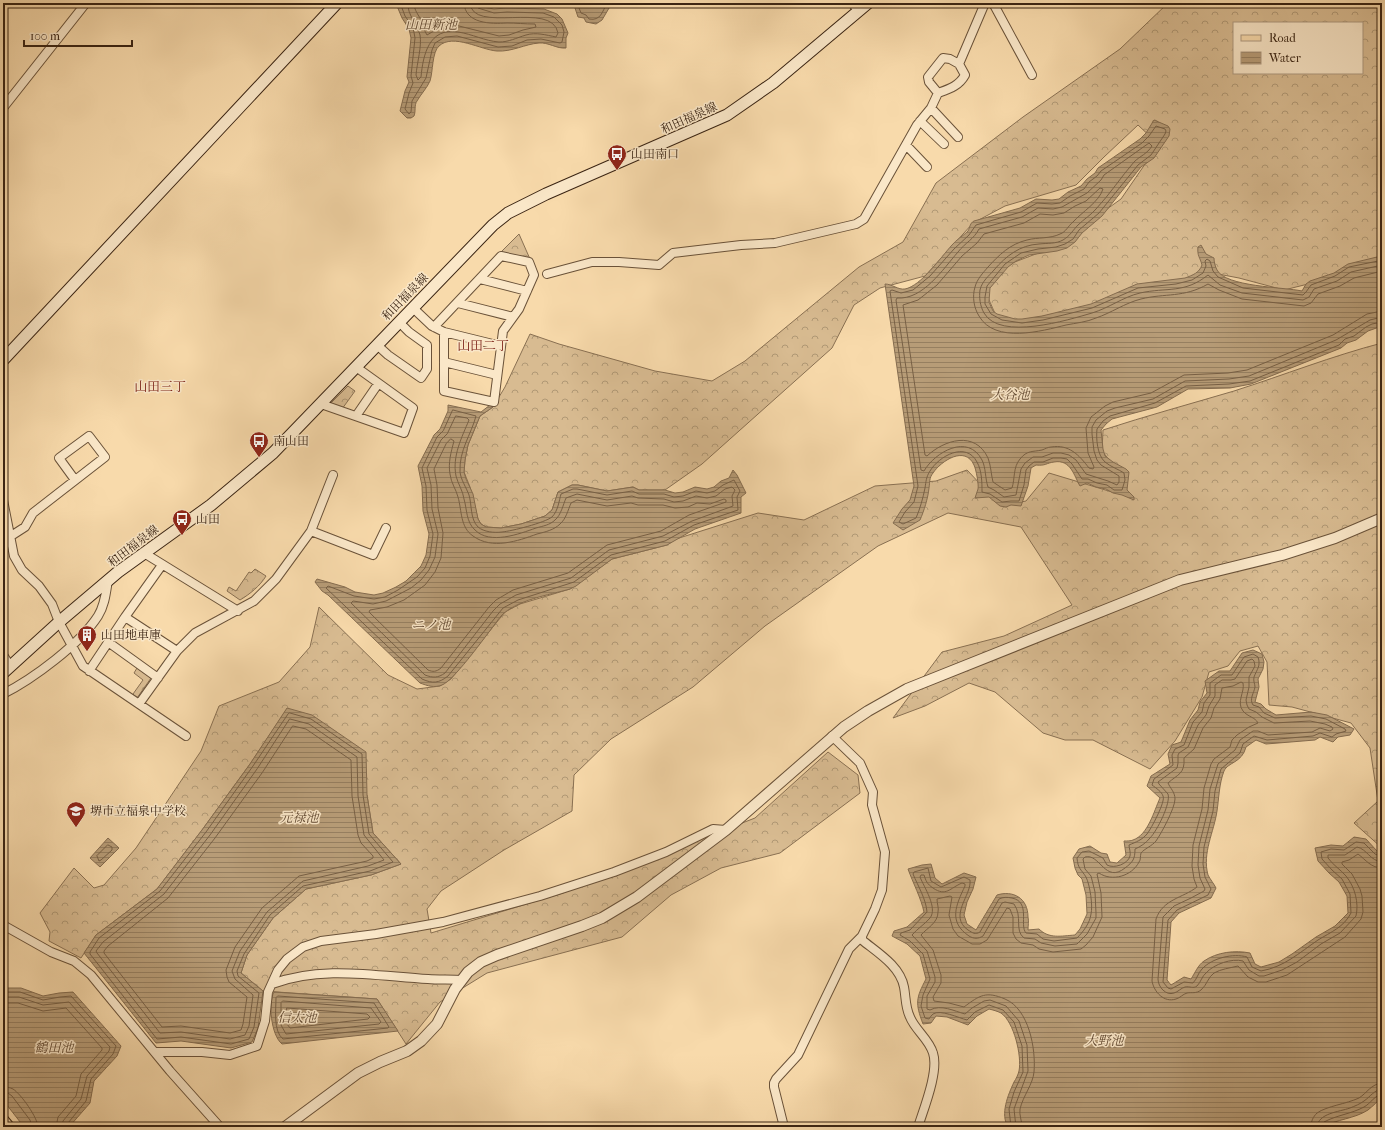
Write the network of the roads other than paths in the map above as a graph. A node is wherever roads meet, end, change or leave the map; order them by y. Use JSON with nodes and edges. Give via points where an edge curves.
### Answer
{"nodes":[{"id":1,"x":86,"y":3,"type":"edge"},
{"id":2,"x":337,"y":3,"type":"edge"},
{"id":3,"x":868,"y":3,"type":"edge"},
{"id":4,"x":985,"y":3,"type":"edge"},
{"id":5,"x":993,"y":3,"type":"edge"},
{"id":6,"x":856,"y":7,"type":"edge"},
{"id":7,"x":959,"y":64,"type":"junction"},
{"id":8,"x":1032,"y":75,"type":"dead end"},
{"id":9,"x":938,"y":93,"type":"junction"},
{"id":10,"x":3,"y":108,"type":"edge"},
{"id":11,"x":930,"y":108,"type":"junction"},
{"id":12,"x":920,"y":121,"type":"junction"},
{"id":13,"x":958,"y":137,"type":"dead end"},
{"id":14,"x":944,"y":144,"type":"dead end"},
{"id":15,"x":906,"y":145,"type":"junction"},
{"id":16,"x":927,"y":167,"type":"dead end"},
{"id":17,"x":547,"y":274,"type":"dead end"},
{"id":18,"x":480,"y":279,"type":"junction"},
{"id":19,"x":527,"y":290,"type":"junction"},
{"id":20,"x":458,"y":303,"type":"junction"},
{"id":21,"x":413,"y":308,"type":"junction"},
{"id":22,"x":513,"y":317,"type":"junction"},
{"id":23,"x":399,"y":322,"type":"junction"},
{"id":24,"x":434,"y":327,"type":"junction"},
{"id":25,"x":444,"y":332,"type":"junction"},
{"id":26,"x":377,"y":345,"type":"junction"},
{"id":27,"x":501,"y":346,"type":"junction"},
{"id":28,"x":3,"y":360,"type":"edge"},
{"id":29,"x":444,"y":362,"type":"junction"},
{"id":30,"x":356,"y":367,"type":"junction"},
{"id":31,"x":497,"y":375,"type":"junction"},
{"id":32,"x":378,"y":384,"type":"junction"},
{"id":33,"x":321,"y":404,"type":"junction"},
{"id":34,"x":356,"y":416,"type":"junction"},
{"id":35,"x":333,"y":475,"type":"dead end"},
{"id":36,"x":75,"y":480,"type":"junction"},
{"id":37,"x":3,"y":500,"type":"edge"},
{"id":38,"x":1382,"y":518,"type":"edge"},
{"id":39,"x":386,"y":528,"type":"dead end"},
{"id":40,"x":311,"y":531,"type":"junction"},
{"id":41,"x":11,"y":536,"type":"junction"},
{"id":42,"x":144,"y":553,"type":"junction"},
{"id":43,"x":162,"y":565,"type":"junction"},
{"id":44,"x":108,"y":580,"type":"junction"},
{"id":45,"x":238,"y":611,"type":"junction"},
{"id":46,"x":125,"y":617,"type":"junction"},
{"id":47,"x":59,"y":622,"type":"junction"},
{"id":48,"x":108,"y":642,"type":"junction"},
{"id":49,"x":71,"y":645,"type":"junction"},
{"id":50,"x":177,"y":652,"type":"junction"},
{"id":51,"x":3,"y":655,"type":"edge"},
{"id":52,"x":6,"y":669,"type":"edge"},
{"id":53,"x":89,"y":671,"type":"junction"},
{"id":54,"x":158,"y":678,"type":"junction"},
{"id":55,"x":3,"y":694,"type":"edge"},
{"id":56,"x":139,"y":704,"type":"junction"},
{"id":57,"x":186,"y":736,"type":"dead end"},
{"id":58,"x":832,"y":736,"type":"junction"},
{"id":59,"x":726,"y":830,"type":"junction"},
{"id":60,"x":3,"y":925,"type":"edge"},
{"id":61,"x":862,"y":936,"type":"junction"},
{"id":62,"x":462,"y":980,"type":"junction"},
{"id":63,"x":272,"y":984,"type":"junction"},
{"id":64,"x":154,"y":1052,"type":"junction"},
{"id":65,"x":3,"y":1121,"type":"edge"},
{"id":66,"x":8,"y":1127,"type":"edge"},
{"id":67,"x":220,"y":1127,"type":"edge"},
{"id":68,"x":286,"y":1127,"type":"edge"},
{"id":69,"x":784,"y":1127,"type":"edge"},
{"id":70,"x":918,"y":1127,"type":"edge"}],
"edges":[{"from":1,"to":10,"type":"street"},
{"from":2,"to":28,"type":"main road"},
{"from":3,"to":6,"type":"main road","name":"和田福泉線"},
{"from":4,"to":7,"type":"street"},
{"from":5,"to":8,"type":"street"},
{"from":6,"to":21,"type":"main road","name":"和田福泉線","via":[[773,83],[727,115],[508,213],[478,238]]},
{"from":7,"to":9,"type":"street","via":[[965,75],[961,82]]},
{"from":7,"to":9,"type":"street","via":[[943,58],[928,77],[928,82]]},
{"from":9,"to":11,"type":"street"},
{"from":11,"to":12,"type":"street"},
{"from":11,"to":13,"type":"street"},
{"from":12,"to":14,"type":"street"},
{"from":12,"to":15,"type":"street"},
{"from":15,"to":16,"type":"street"},
{"from":15,"to":17,"type":"street","via":[[864,219],[856,224],[775,243],[673,253],[659,265],[592,262]]},
{"from":18,"to":19,"type":"street"},
{"from":18,"to":19,"type":"street","via":[[501,256],[529,262],[534,275]]},
{"from":18,"to":20,"type":"street"},
{"from":19,"to":22,"type":"street"},
{"from":20,"to":22,"type":"street"},
{"from":20,"to":24,"type":"street"},
{"from":21,"to":23,"type":"main road","name":"和田福泉線"},
{"from":21,"to":24,"type":"street"},
{"from":22,"to":27,"type":"street","via":[[503,331]]},
{"from":23,"to":26,"type":"main road","name":"和田福泉線"},
{"from":23,"to":26,"type":"street","via":[[427,345],[427,369],[421,378]]},
{"from":24,"to":25,"type":"street"},
{"from":25,"to":27,"type":"street"},
{"from":25,"to":29,"type":"street"},
{"from":26,"to":30,"type":"main road","name":"和田福泉線"},
{"from":27,"to":31,"type":"street"},
{"from":29,"to":31,"type":"street"},
{"from":29,"to":31,"type":"street","via":[[444,391],[494,402]]},
{"from":30,"to":32,"type":"street"},
{"from":30,"to":33,"type":"main road","name":"和田福泉線"},
{"from":32,"to":34,"type":"street"},
{"from":32,"to":34,"type":"street","via":[[413,408],[404,434]]},
{"from":33,"to":34,"type":"street"},
{"from":33,"to":42,"type":"main road","name":"和田福泉線","via":[[273,454],[211,505]]},
{"from":35,"to":40,"type":"street"},
{"from":36,"to":36,"type":"street","via":[[59,458],[89,436],[105,456]]},
{"from":36,"to":41,"type":"street","via":[[33,513],[25,527]]},
{"from":37,"to":41,"type":"street"},
{"from":38,"to":58,"type":"street","via":[[1327,541],[1282,555],[1180,580],[907,689],[868,711]]},
{"from":39,"to":40,"type":"street","via":[[373,555]]},
{"from":40,"to":45,"type":"street","via":[[276,578],[254,601]]},
{"from":41,"to":47,"type":"street","via":[[14,556],[22,570],[39,586],[52,604]]},
{"from":42,"to":43,"type":"street"},
{"from":42,"to":44,"type":"main road","name":"和田福泉線"},
{"from":43,"to":45,"type":"street"},
{"from":43,"to":46,"type":"street"},
{"from":44,"to":47,"type":"main road","name":"和田福泉線"},
{"from":44,"to":49,"type":"street","via":[[105,601],[99,615]]},
{"from":45,"to":50,"type":"street","via":[[195,633]]},
{"from":46,"to":48,"type":"street"},
{"from":46,"to":50,"type":"street"},
{"from":47,"to":49,"type":"street"},
{"from":47,"to":52,"type":"main road","name":"和田福泉線"},
{"from":48,"to":53,"type":"street"},
{"from":48,"to":54,"type":"street"},
{"from":49,"to":53,"type":"street","via":[[83,666]]},
{"from":49,"to":55,"type":"street","via":[[27,681]]},
{"from":50,"to":54,"type":"street"},
{"from":51,"to":52,"type":"street"},
{"from":53,"to":56,"type":"street"},
{"from":54,"to":56,"type":"street"},
{"from":56,"to":57,"type":"street"},
{"from":58,"to":59,"type":"street"},
{"from":58,"to":61,"type":"street","via":[[860,763],[873,792],[872,805],[886,852],[882,890]]},
{"from":59,"to":62,"type":"street","via":[[637,897],[602,918],[481,962]]},
{"from":59,"to":63,"type":"street","via":[[713,829],[666,852],[540,896],[412,929],[321,941],[303,947],[287,959],[278,970]]},
{"from":60,"to":64,"type":"street","via":[[74,962],[91,975]]},
{"from":61,"to":69,"type":"street","via":[[849,949],[798,1055],[774,1083]]},
{"from":61,"to":70,"type":"street","via":[[862,940],[899,974],[910,1018],[933,1052],[935,1067]]},
{"from":62,"to":63,"type":"street","via":[[348,972],[307,975]]},
{"from":62,"to":68,"type":"street","via":[[437,1024],[421,1041],[407,1051],[358,1073]]},
{"from":63,"to":64,"type":"street","via":[[268,992],[265,1021],[257,1046],[230,1055]]},
{"from":64,"to":67,"type":"street"},
{"from":65,"to":66,"type":"main road"}]}
